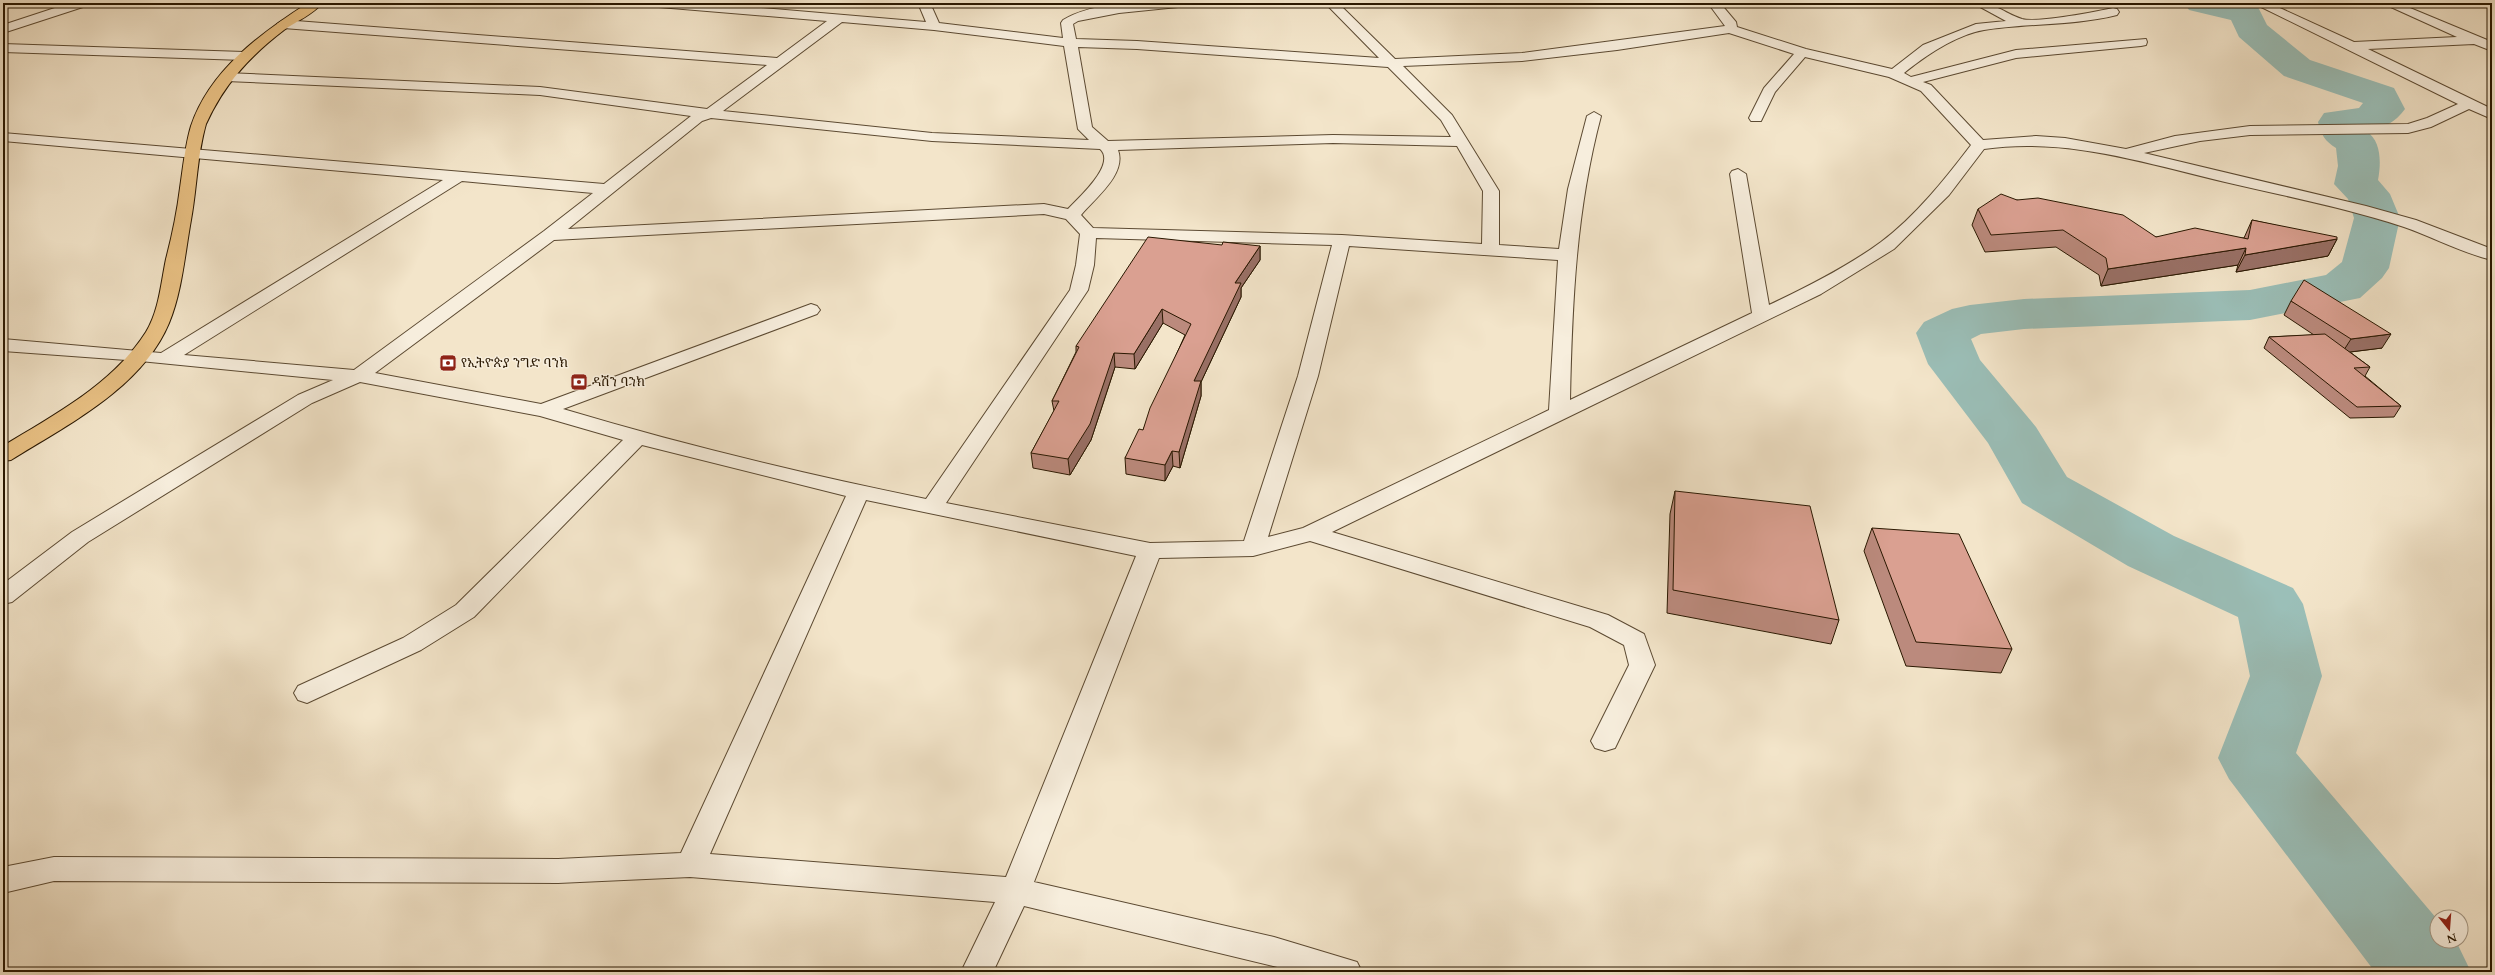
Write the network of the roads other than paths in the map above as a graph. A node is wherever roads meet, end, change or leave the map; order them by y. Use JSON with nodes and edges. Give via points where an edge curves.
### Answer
{"nodes":[{"id":1,"x":82,"y":3,"type":"edge"},
{"id":2,"x":316,"y":3,"type":"edge"},
{"id":3,"x":659,"y":3,"type":"edge"},
{"id":4,"x":924,"y":3,"type":"edge"},
{"id":5,"x":1178,"y":3,"type":"edge"},
{"id":6,"x":1349,"y":3,"type":"edge"},
{"id":7,"x":1714,"y":3,"type":"edge"},
{"id":8,"x":1979,"y":3,"type":"edge"},
{"id":9,"x":2259,"y":3,"type":"edge"},
{"id":10,"x":2388,"y":3,"type":"edge"},
{"id":11,"x":1331,"y":4,"type":"edge"},
{"id":12,"x":769,"y":7,"type":"edge"},
{"id":13,"x":2113,"y":12,"type":"dead end"},
{"id":14,"x":839,"y":18,"type":"junction"},
{"id":15,"x":2020,"y":23,"type":"junction"},
{"id":16,"x":283,"y":24,"type":"junction"},
{"id":17,"x":934,"y":26,"type":"junction"},
{"id":18,"x":3,"y":29,"type":"edge"},
{"id":19,"x":1730,"y":29,"type":"junction"},
{"id":20,"x":2474,"y":40,"type":"junction"},
{"id":21,"x":2141,"y":42,"type":"dead end"},
{"id":22,"x":1071,"y":43,"type":"junction"},
{"id":23,"x":2352,"y":46,"type":"junction"},
{"id":24,"x":2492,"y":47,"type":"edge"},
{"id":25,"x":5,"y":49,"type":"edge"},
{"id":26,"x":1802,"y":52,"type":"junction"},
{"id":27,"x":244,"y":56,"type":"junction"},
{"id":28,"x":782,"y":62,"type":"junction"},
{"id":29,"x":1391,"y":63,"type":"junction"},
{"id":30,"x":1894,"y":74,"type":"junction"},
{"id":31,"x":226,"y":77,"type":"junction"},
{"id":32,"x":1910,"y":81,"type":"junction"},
{"id":33,"x":2469,"y":104,"type":"junction"},
{"id":34,"x":710,"y":114,"type":"junction"},
{"id":35,"x":2492,"y":115,"type":"edge"},
{"id":36,"x":1594,"y":116,"type":"dead end"},
{"id":37,"x":1756,"y":118,"type":"dead end"},
{"id":38,"x":3,"y":137,"type":"edge"},
{"id":39,"x":1461,"y":142,"type":"junction"},
{"id":40,"x":1101,"y":144,"type":"junction"},
{"id":41,"x":1979,"y":145,"type":"junction"},
{"id":42,"x":193,"y":152,"type":"junction"},
{"id":43,"x":2125,"y":153,"type":"junction"},
{"id":44,"x":1738,"y":174,"type":"dead end"},
{"id":45,"x":461,"y":175,"type":"junction"},
{"id":46,"x":607,"y":189,"type":"junction"},
{"id":47,"x":1072,"y":215,"type":"junction"},
{"id":48,"x":1088,"y":233,"type":"junction"},
{"id":49,"x":550,"y":235,"type":"junction"},
{"id":50,"x":1342,"y":240,"type":"junction"},
{"id":51,"x":1490,"y":251,"type":"junction"},
{"id":52,"x":1566,"y":255,"type":"junction"},
{"id":53,"x":2492,"y":255,"type":"edge"},
{"id":54,"x":811,"y":310,"type":"dead end"},
{"id":55,"x":1762,"y":316,"type":"junction"},
{"id":56,"x":3,"y":345,"type":"edge"},
{"id":57,"x":140,"y":355,"type":"junction"},
{"id":58,"x":164,"y":359,"type":"junction"},
{"id":59,"x":358,"y":376,"type":"junction"},
{"id":60,"x":543,"y":410,"type":"junction"},
{"id":61,"x":1560,"y":414,"type":"junction"},
{"id":62,"x":636,"y":438,"type":"junction"},
{"id":63,"x":3,"y":455,"type":"edge"},
{"id":64,"x":859,"y":492,"type":"junction"},
{"id":65,"x":931,"y":508,"type":"junction"},
{"id":66,"x":1311,"y":533,"type":"junction"},
{"id":67,"x":1253,"y":548,"type":"junction"},
{"id":68,"x":1150,"y":551,"type":"junction"},
{"id":69,"x":3,"y":596,"type":"edge"},
{"id":70,"x":307,"y":693,"type":"dead end"},
{"id":71,"x":1605,"y":741,"type":"dead end"},
{"id":72,"x":690,"y":865,"type":"junction"},
{"id":73,"x":3,"y":880,"type":"edge"},
{"id":74,"x":1016,"y":891,"type":"junction"},
{"id":75,"x":978,"y":972,"type":"edge"},
{"id":76,"x":1346,"y":972,"type":"edge"}],
"edges":[{"from":1,"to":18,"type":"street"},
{"from":2,"to":16,"type":"main road"},
{"from":3,"to":12,"type":"street"},
{"from":4,"to":17,"type":"street"},
{"from":5,"to":22,"type":"street","via":[[1068,13]]},
{"from":6,"to":11,"type":"street"},
{"from":7,"to":19,"type":"street","via":[[1732,25]]},
{"from":8,"to":15,"type":"street"},
{"from":9,"to":23,"type":"street"},
{"from":10,"to":20,"type":"street"},
{"from":11,"to":29,"type":"street"},
{"from":12,"to":14,"type":"street"},
{"from":13,"to":15,"type":"street"},
{"from":14,"to":17,"type":"street"},
{"from":14,"to":28,"type":"street"},
{"from":15,"to":30,"type":"street","via":[[1980,27],[1928,48]]},
{"from":16,"to":27,"type":"main road"},
{"from":16,"to":28,"type":"street"},
{"from":17,"to":22,"type":"street"},
{"from":19,"to":26,"type":"street"},
{"from":19,"to":29,"type":"street","via":[[1522,57]]},
{"from":20,"to":23,"type":"street"},
{"from":20,"to":24,"type":"street"},
{"from":21,"to":32,"type":"street","via":[[2016,54]]},
{"from":22,"to":29,"type":"street","via":[[1137,45]]},
{"from":22,"to":40,"type":"street","via":[[1085,129]]},
{"from":23,"to":33,"type":"street"},
{"from":25,"to":27,"type":"street"},
{"from":26,"to":30,"type":"street"},
{"from":26,"to":37,"type":"street","via":[[1770,91]]},
{"from":27,"to":31,"type":"main road"},
{"from":28,"to":34,"type":"street"},
{"from":29,"to":39,"type":"street","via":[[1447,118]]},
{"from":30,"to":32,"type":"street"},
{"from":31,"to":34,"type":"street","via":[[540,91]]},
{"from":31,"to":42,"type":"main road","via":[[205,110]]},
{"from":32,"to":41,"type":"street","via":[[1926,88]]},
{"from":33,"to":35,"type":"street"},
{"from":33,"to":43,"type":"street","via":[[2418,126],[2359,130],[2237,132],[2174,141]]},
{"from":34,"to":40,"type":"street","via":[[932,137]]},
{"from":34,"to":46,"type":"street","via":[[697,118]]},
{"from":36,"to":52,"type":"street","via":[[1582,158]]},
{"from":38,"to":42,"type":"street"},
{"from":39,"to":40,"type":"street","via":[[1333,140],[1132,146]]},
{"from":39,"to":51,"type":"street","via":[[1490,191]]},
{"from":40,"to":47,"type":"street","via":[[1112,151],[1113,160],[1108,174]]},
{"from":41,"to":43,"type":"street","via":[[2004,140],[2047,140]]},
{"from":41,"to":55,"type":"street","via":[[1943,192],[1888,245],[1815,290]]},
{"from":42,"to":45,"type":"street"},
{"from":42,"to":57,"type":"main road","via":[[184,215],[166,302],[156,329]]},
{"from":43,"to":53,"type":"street","via":[[2409,224]]},
{"from":44,"to":55,"type":"street"},
{"from":45,"to":46,"type":"street"},
{"from":45,"to":58,"type":"street"},
{"from":46,"to":49,"type":"street"},
{"from":47,"to":48,"type":"street"},
{"from":47,"to":49,"type":"street","via":[[1044,209]]},
{"from":48,"to":50,"type":"street"},
{"from":48,"to":65,"type":"street","via":[[1085,265],[1079,290]]},
{"from":49,"to":59,"type":"street"},
{"from":50,"to":51,"type":"street"},
{"from":50,"to":67,"type":"street","via":[[1308,376]]},
{"from":51,"to":52,"type":"street"},
{"from":52,"to":61,"type":"street"},
{"from":54,"to":60,"type":"street"},
{"from":55,"to":61,"type":"street"},
{"from":56,"to":57,"type":"street"},
{"from":57,"to":58,"type":"street"},
{"from":57,"to":63,"type":"main road","via":[[113,380],[64,418]]},
{"from":58,"to":59,"type":"street"},
{"from":59,"to":60,"type":"street"},
{"from":59,"to":69,"type":"street","via":[[305,400],[80,537]]},
{"from":60,"to":62,"type":"street"},
{"from":61,"to":66,"type":"street"},
{"from":62,"to":64,"type":"street"},
{"from":62,"to":70,"type":"street","via":[[465,611],[412,644]]},
{"from":64,"to":65,"type":"street"},
{"from":64,"to":72,"type":"street"},
{"from":65,"to":68,"type":"street"},
{"from":66,"to":67,"type":"street"},
{"from":66,"to":71,"type":"street","via":[[1599,621],[1635,640],[1642,665]]},
{"from":67,"to":68,"type":"street"},
{"from":68,"to":74,"type":"street"},
{"from":72,"to":73,"type":"street","via":[[558,871],[54,869]]},
{"from":72,"to":74,"type":"street"},
{"from":74,"to":75,"type":"street"},
{"from":74,"to":76,"type":"street","via":[[1274,951]]}]}
